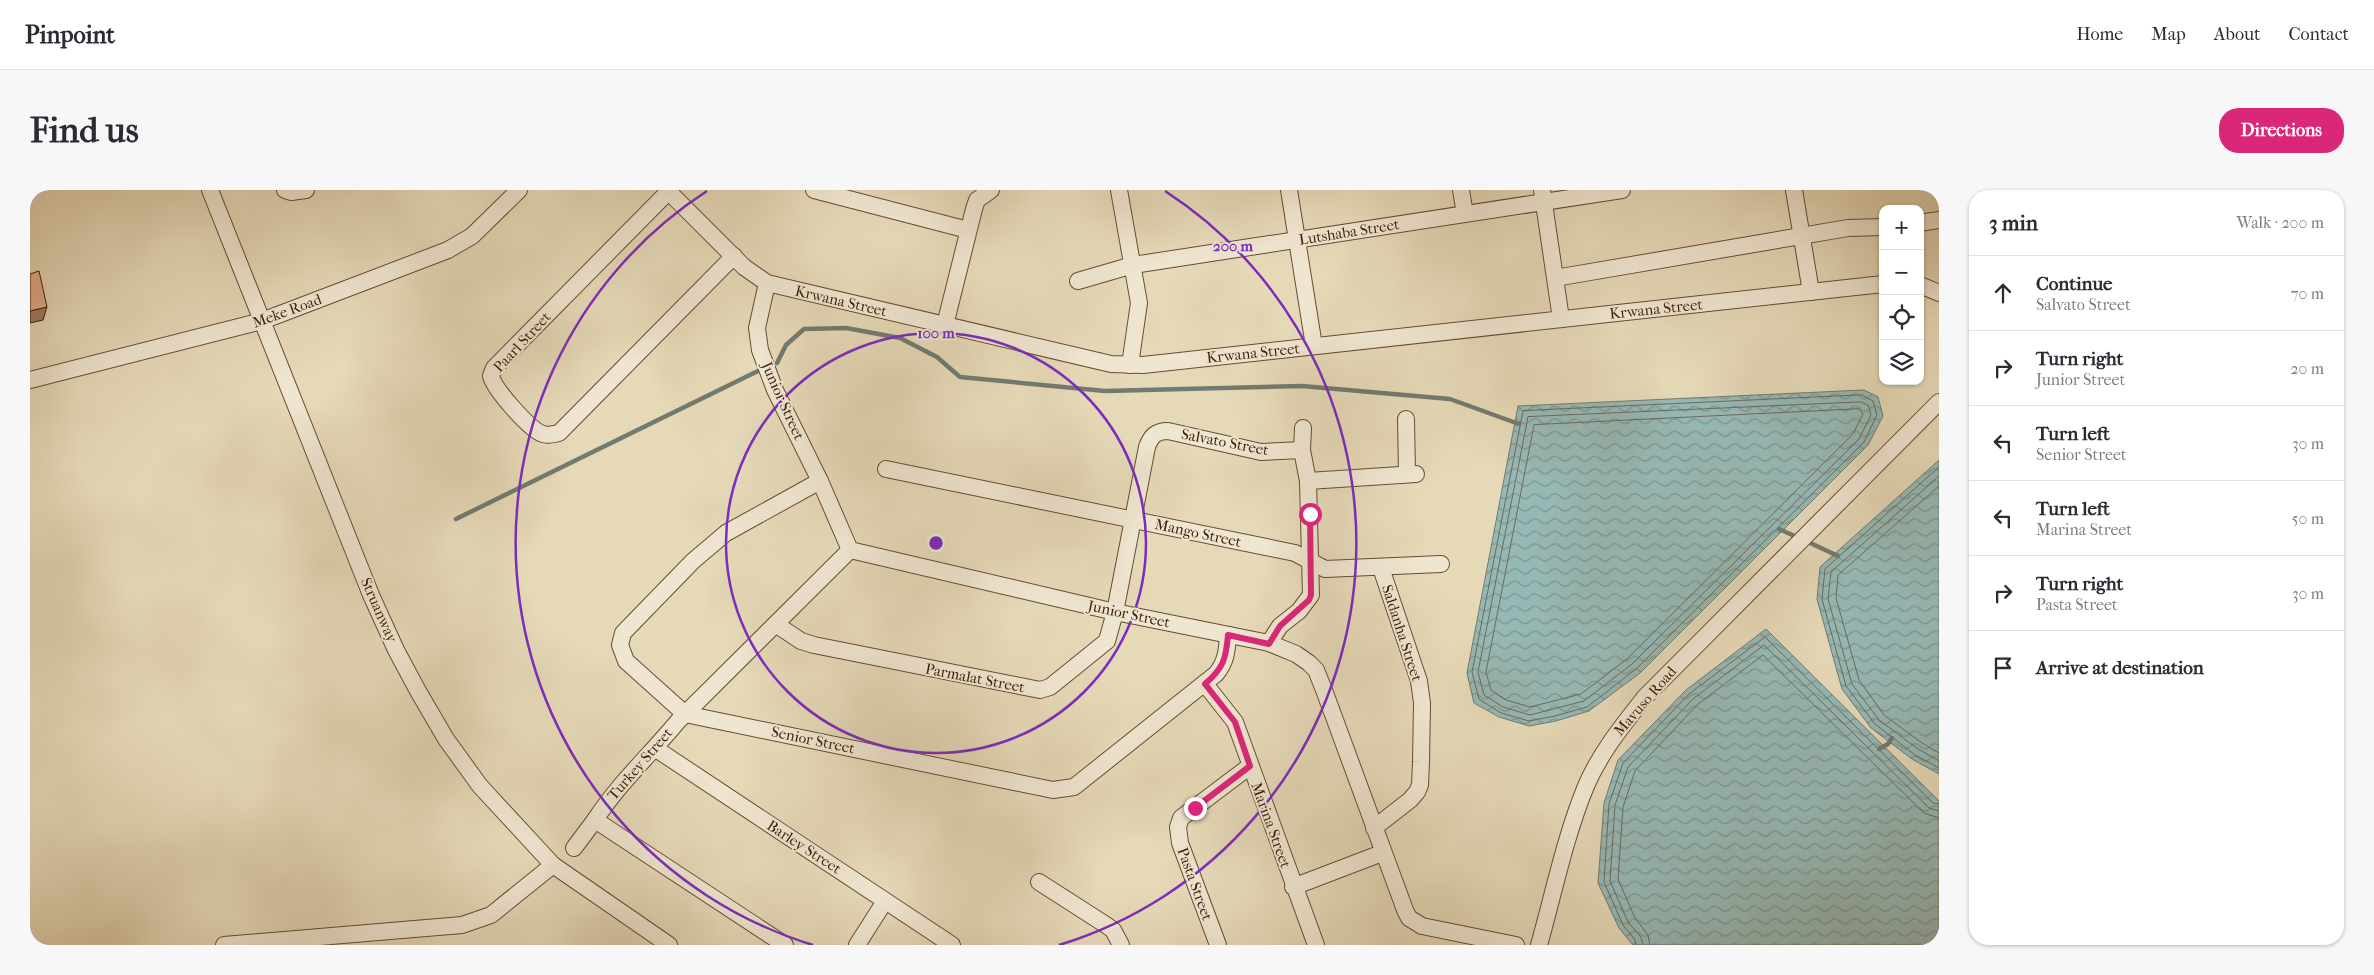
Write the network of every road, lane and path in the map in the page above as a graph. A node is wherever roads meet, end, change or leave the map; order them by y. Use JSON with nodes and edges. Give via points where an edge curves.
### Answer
{"nodes":[{"id":1,"x":210,"y":190,"type":"edge"},
{"id":2,"x":285,"y":190,"type":"edge"},
{"id":3,"x":306,"y":190,"type":"edge"},
{"id":4,"x":519,"y":190,"type":"edge"},
{"id":5,"x":814,"y":190,"type":"edge"},
{"id":6,"x":991,"y":190,"type":"edge"},
{"id":7,"x":1119,"y":190,"type":"edge"},
{"id":8,"x":1289,"y":190,"type":"edge"},
{"id":9,"x":1461,"y":190,"type":"edge"},
{"id":10,"x":1622,"y":190,"type":"edge"},
{"id":11,"x":1794,"y":190,"type":"edge"},
{"id":12,"x":668,"y":191,"type":"edge"},
{"id":13,"x":847,"y":194,"type":"edge"},
{"id":14,"x":1543,"y":196,"type":"edge"},
{"id":15,"x":1465,"y":214,"type":"junction"},
{"id":16,"x":1939,"y":220,"type":"edge"},
{"id":17,"x":1924,"y":222,"type":"edge"},
{"id":18,"x":1879,"y":227,"type":"edge"},
{"id":19,"x":968,"y":230,"type":"junction"},
{"id":20,"x":1802,"y":236,"type":"junction"},
{"id":21,"x":1297,"y":240,"type":"junction"},
{"id":22,"x":734,"y":256,"type":"junction"},
{"id":23,"x":1133,"y":265,"type":"junction"},
{"id":24,"x":1555,"y":278,"type":"junction"},
{"id":25,"x":1078,"y":281,"type":"dead end"},
{"id":26,"x":767,"y":283,"type":"junction"},
{"id":27,"x":1879,"y":284,"type":"edge"},
{"id":28,"x":1924,"y":287,"type":"edge"},
{"id":29,"x":1810,"y":292,"type":"junction"},
{"id":30,"x":1939,"y":293,"type":"edge"},
{"id":31,"x":1561,"y":319,"type":"junction"},
{"id":32,"x":262,"y":322,"type":"junction"},
{"id":33,"x":945,"y":325,"type":"junction"},
{"id":34,"x":1314,"y":346,"type":"junction"},
{"id":35,"x":1130,"y":365,"type":"junction"},
{"id":36,"x":30,"y":380,"type":"edge"},
{"id":37,"x":1939,"y":402,"type":"edge"},
{"id":38,"x":1406,"y":419,"type":"dead end"},
{"id":39,"x":1303,"y":428,"type":"dead end"},
{"id":40,"x":1150,"y":438,"type":"joint"},
{"id":41,"x":1302,"y":450,"type":"junction"},
{"id":42,"x":886,"y":470,"type":"dead end"},
{"id":43,"x":820,"y":481,"type":"junction"},
{"id":44,"x":1308,"y":481,"type":"junction"},
{"id":45,"x":1133,"y":518,"type":"junction"},
{"id":46,"x":850,"y":550,"type":"junction"},
{"id":47,"x":1312,"y":563,"type":"junction"},
{"id":48,"x":1441,"y":564,"type":"dead end"},
{"id":49,"x":1380,"y":568,"type":"junction"},
{"id":50,"x":1115,"y":612,"type":"junction"},
{"id":51,"x":776,"y":625,"type":"junction"},
{"id":52,"x":1228,"y":635,"type":"junction"},
{"id":53,"x":1269,"y":644,"type":"junction"},
{"id":54,"x":1205,"y":684,"type":"junction"},
{"id":55,"x":685,"y":714,"type":"junction"},
{"id":56,"x":656,"y":749,"type":"junction"},
{"id":57,"x":1250,"y":766,"type":"junction"},
{"id":58,"x":594,"y":820,"type":"junction"},
{"id":59,"x":1374,"y":828,"type":"junction"},
{"id":60,"x":574,"y":848,"type":"dead end"},
{"id":61,"x":1382,"y":853,"type":"junction"},
{"id":62,"x":553,"y":865,"type":"junction"},
{"id":63,"x":1040,"y":882,"type":"dead end"},
{"id":64,"x":1293,"y":887,"type":"junction"},
{"id":65,"x":885,"y":900,"type":"junction"},
{"id":66,"x":1481,"y":942,"type":"edge"},
{"id":67,"x":224,"y":945,"type":"edge"},
{"id":68,"x":669,"y":945,"type":"edge"},
{"id":69,"x":785,"y":945,"type":"edge"},
{"id":70,"x":858,"y":945,"type":"edge"},
{"id":71,"x":952,"y":945,"type":"edge"},
{"id":72,"x":1120,"y":945,"type":"edge"},
{"id":73,"x":1218,"y":945,"type":"edge"},
{"id":74,"x":1316,"y":945,"type":"edge"},
{"id":75,"x":1516,"y":945,"type":"edge"},
{"id":76,"x":1539,"y":945,"type":"edge"}],
"edges":[{"from":1,"to":32,"type":"street","name":"Struanway"},
{"from":2,"to":3,"type":"street"},
{"from":4,"to":32,"type":"street","name":"Meke Road","via":[[481,229],[460,245]]},
{"from":5,"to":13,"type":"street"},
{"from":6,"to":19,"type":"street","via":[[977,200]]},
{"from":7,"to":23,"type":"street"},
{"from":8,"to":21,"type":"street"},
{"from":9,"to":15,"type":"street"},
{"from":10,"to":14,"type":"street","name":"Lutshaba Street"},
{"from":11,"to":20,"type":"street"},
{"from":12,"to":22,"type":"street","name":"Krwana Street"},
{"from":12,"to":22,"type":"street","name":"Paarl Street","via":[[494,368],[491,376],[499,393],[536,430],[544,435],[559,433]]},
{"from":13,"to":19,"type":"street"},
{"from":14,"to":15,"type":"street","name":"Lutshaba Street"},
{"from":14,"to":24,"type":"street"},
{"from":15,"to":21,"type":"street","name":"Lutshaba Street"},
{"from":16,"to":17,"type":"street"},
{"from":18,"to":20,"type":"street","via":[[1848,228]]},
{"from":19,"to":33,"type":"street"},
{"from":20,"to":24,"type":"street"},
{"from":20,"to":29,"type":"street"},
{"from":21,"to":23,"type":"street","name":"Lutshaba Street"},
{"from":21,"to":34,"type":"street"},
{"from":22,"to":26,"type":"street","name":"Krwana Street"},
{"from":23,"to":25,"type":"street","name":"Lutshaba Street"},
{"from":23,"to":35,"type":"street","via":[[1139,303]]},
{"from":24,"to":31,"type":"street"},
{"from":26,"to":33,"type":"street","name":"Krwana Street"},
{"from":26,"to":43,"type":"street","name":"Junior Street","via":[[757,328],[760,350],[775,390]]},
{"from":27,"to":29,"type":"street","name":"Krwana Street"},
{"from":28,"to":30,"type":"street"},
{"from":29,"to":31,"type":"street","name":"Krwana Street"},
{"from":31,"to":34,"type":"street","name":"Krwana Street"},
{"from":32,"to":36,"type":"street","name":"Meke Road"},
{"from":32,"to":62,"type":"street","name":"Struanway","via":[[371,595],[405,666],[446,739],[480,786]]},
{"from":33,"to":35,"type":"street","name":"Krwana Street","via":[[1111,364]]},
{"from":34,"to":35,"type":"street","name":"Krwana Street"},
{"from":37,"to":76,"type":"street","name":"Mavuso Road","via":[[1645,696],[1610,741],[1586,785]]},
{"from":38,"to":44,"type":"street","via":[[1412,474]]},
{"from":39,"to":41,"type":"street"},
{"from":40,"to":41,"type":"street","name":"Salvato Street","via":[[1168,431],[1261,452]]},
{"from":40,"to":45,"type":"street","name":"Parmalat Street"},
{"from":41,"to":44,"type":"street"},
{"from":42,"to":45,"type":"street","name":"Mango Street"},
{"from":43,"to":46,"type":"street","name":"Junior Street"},
{"from":43,"to":55,"type":"street","via":[[726,533],[623,633],[620,650],[626,661]]},
{"from":44,"to":47,"type":"street"},
{"from":45,"to":47,"type":"street","name":"Mango Street","via":[[1295,553]]},
{"from":45,"to":50,"type":"street","name":"Parmalat Street"},
{"from":46,"to":50,"type":"street","name":"Junior Street"},
{"from":46,"to":51,"type":"street","name":"Turkey Street"},
{"from":47,"to":49,"type":"street","name":"Mango Street","via":[[1325,570]]},
{"from":47,"to":53,"type":"street","via":[[1309,600],[1280,626]]},
{"from":48,"to":49,"type":"street","name":"Mango Street"},
{"from":49,"to":59,"type":"street","name":"Saldanha Street","via":[[1419,681],[1422,762],[1417,792]]},
{"from":50,"to":51,"type":"street","name":"Parmalat Street","via":[[1110,634],[1103,646],[1040,690],[814,645],[801,641]]},
{"from":50,"to":52,"type":"street","name":"Junior Street"},
{"from":51,"to":55,"type":"street","name":"Turkey Street"},
{"from":52,"to":53,"type":"street","name":"Junior Street"},
{"from":52,"to":54,"type":"street","name":"Senior Street","via":[[1227,654],[1222,667]]},
{"from":53,"to":59,"type":"street","name":"Junior Street","via":[[1296,654],[1316,670]]},
{"from":54,"to":55,"type":"street","name":"Senior Street","via":[[1074,788],[1066,790],[1053,790]]},
{"from":54,"to":57,"type":"street","name":"Marina Street","via":[[1235,722]]},
{"from":55,"to":56,"type":"street","name":"Turkey Street"},
{"from":56,"to":58,"type":"street","name":"Turkey Street","via":[[620,785]]},
{"from":56,"to":65,"type":"street","name":"Barley Street"},
{"from":57,"to":64,"type":"street","name":"Marina Street"},
{"from":57,"to":73,"type":"street","name":"Pasta Street","via":[[1182,818],[1178,827],[1180,843]]},
{"from":58,"to":60,"type":"street","name":"Turkey Street"},
{"from":58,"to":69,"type":"street"},
{"from":59,"to":61,"type":"street","name":"Junior Street"},
{"from":61,"to":64,"type":"street"},
{"from":61,"to":66,"type":"street","name":"Junior Street","via":[[1409,918],[1422,926]]},
{"from":62,"to":67,"type":"street","via":[[491,916],[462,925]]},
{"from":62,"to":68,"type":"street","name":"Struanway"},
{"from":63,"to":72,"type":"street","via":[[1106,924]]},
{"from":64,"to":74,"type":"street","name":"Marina Street"},
{"from":65,"to":70,"type":"street"},
{"from":65,"to":71,"type":"street","name":"Barley Street"},
{"from":66,"to":75,"type":"street","name":"Junior Street"}]}
